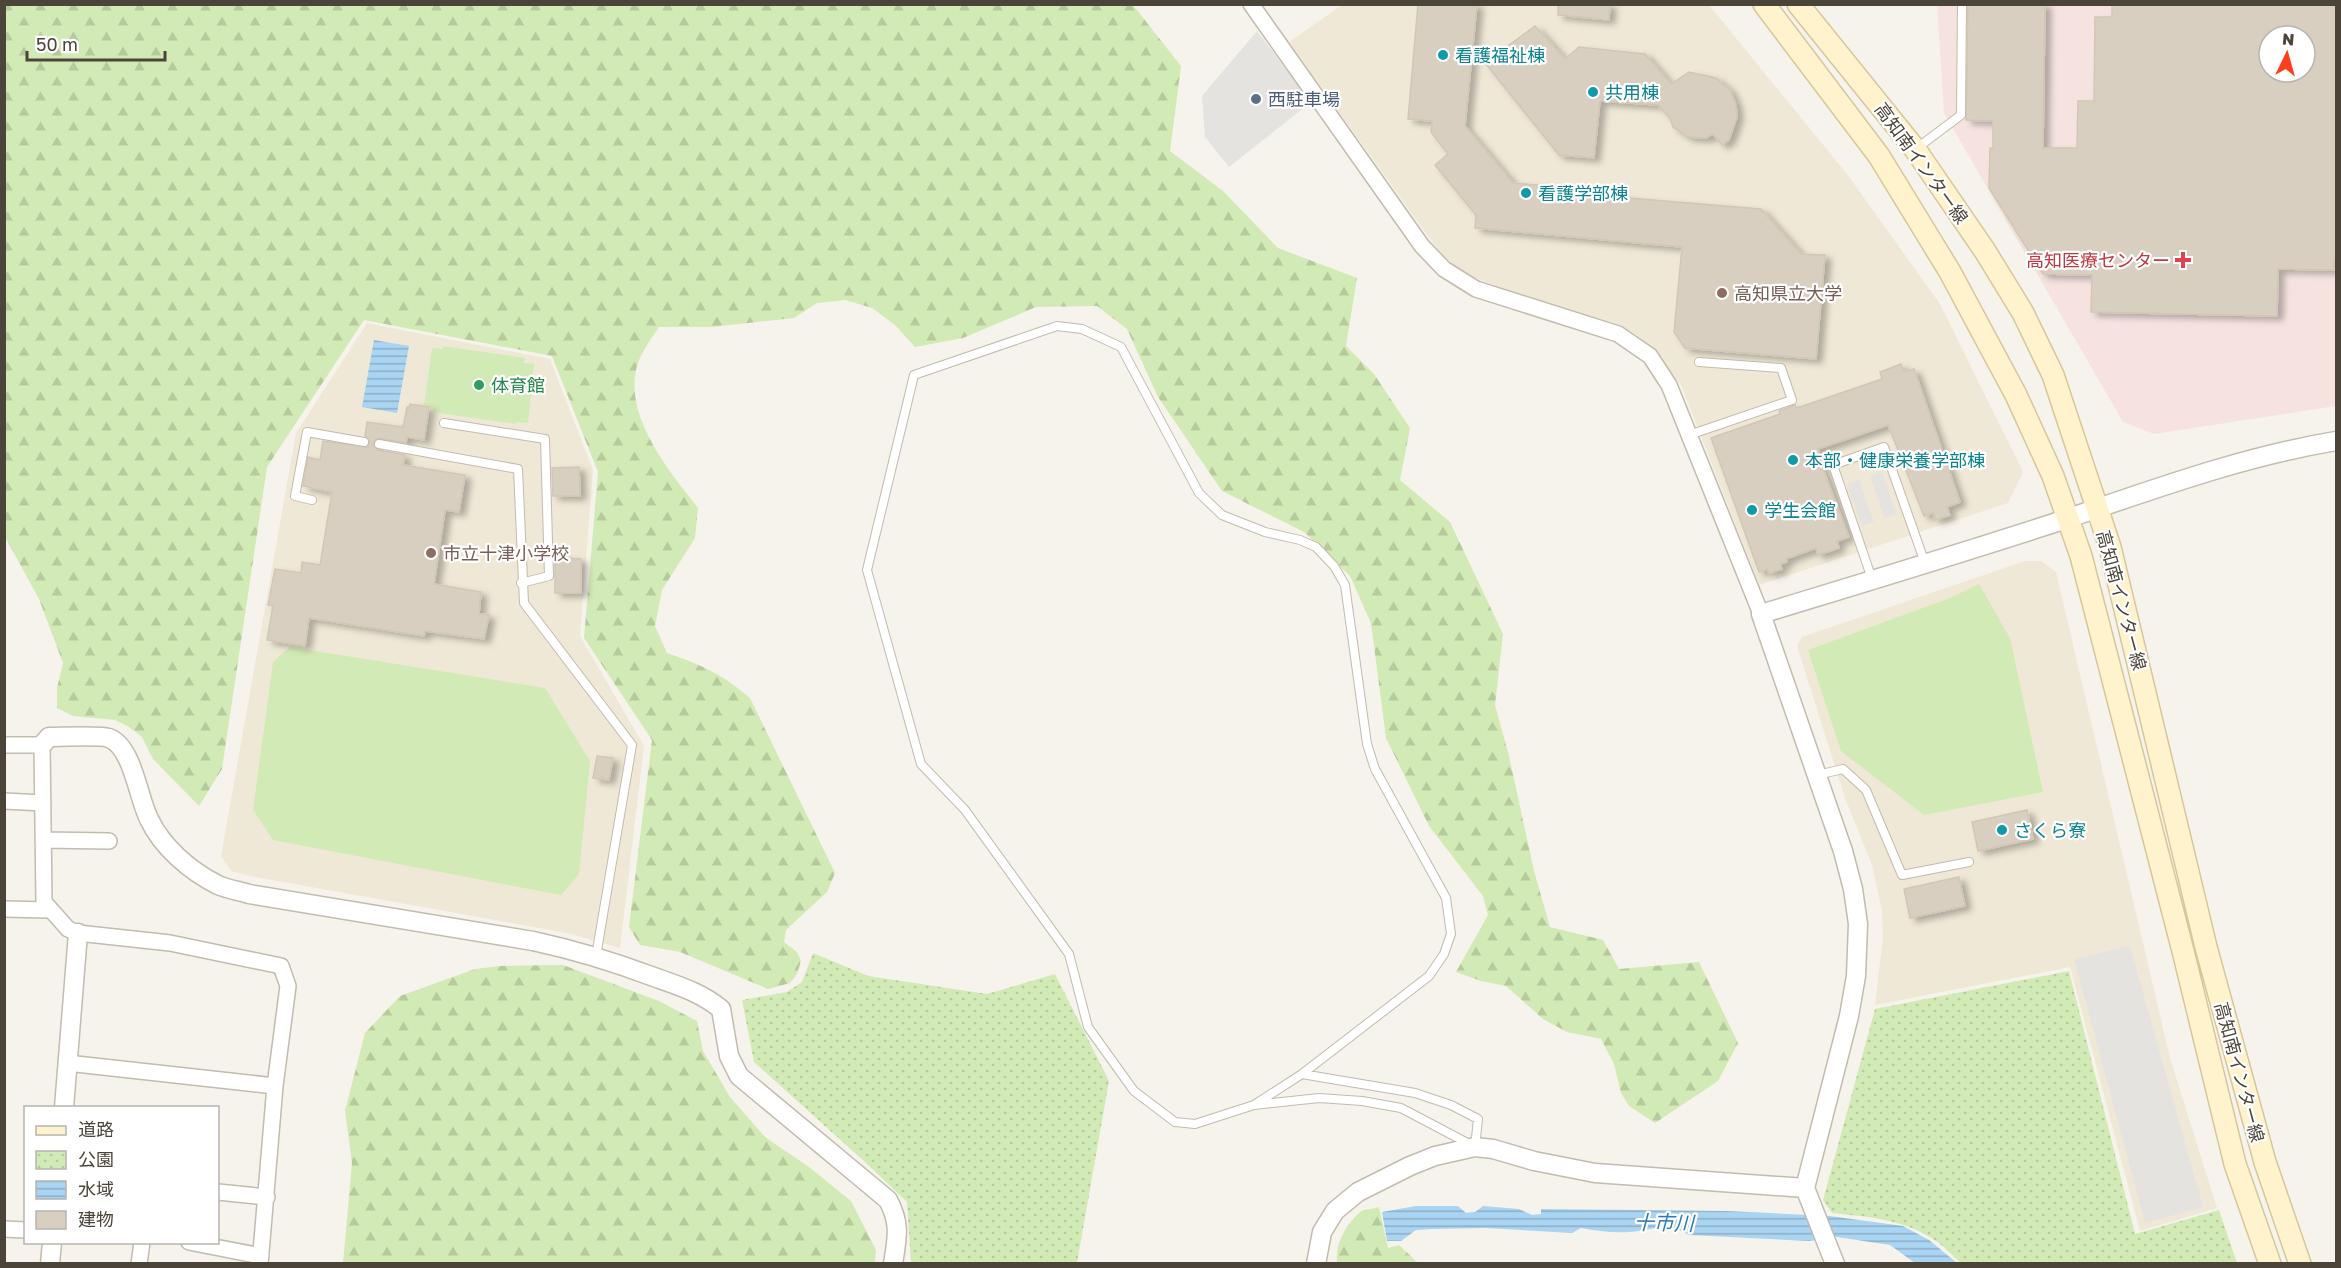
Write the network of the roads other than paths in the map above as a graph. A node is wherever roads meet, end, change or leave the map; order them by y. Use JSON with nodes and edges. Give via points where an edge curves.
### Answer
{"nodes":[{"id":1,"x":1251,"y":4,"type":"edge"},
{"id":2,"x":1764,"y":4,"type":"edge"},
{"id":3,"x":1798,"y":4,"type":"edge"},
{"id":4,"x":1962,"y":4,"type":"edge"},
{"id":5,"x":1916,"y":149,"type":"junction"},
{"id":6,"x":1699,"y":362,"type":"dead end"},
{"id":7,"x":444,"y":423,"type":"dead end"},
{"id":8,"x":1689,"y":435,"type":"junction"},
{"id":9,"x":2337,"y":441,"type":"edge"},
{"id":10,"x":364,"y":442,"type":"dead end"},
{"id":11,"x":379,"y":444,"type":"dead end"},
{"id":12,"x":312,"y":500,"type":"dead end"},
{"id":13,"x":2096,"y":508,"type":"junction"},
{"id":14,"x":2066,"y":519,"type":"junction"},
{"id":15,"x":1924,"y":563,"type":"junction"},
{"id":16,"x":1873,"y":580,"type":"junction"},
{"id":17,"x":521,"y":583,"type":"junction"},
{"id":18,"x":1761,"y":614,"type":"junction"},
{"id":19,"x":4,"y":744,"type":"edge"},
{"id":20,"x":42,"y":745,"type":"junction"},
{"id":21,"x":1817,"y":775,"type":"junction"},
{"id":22,"x":4,"y":801,"type":"edge"},
{"id":23,"x":43,"y":802,"type":"junction"},
{"id":24,"x":43,"y":840,"type":"junction"},
{"id":25,"x":109,"y":841,"type":"dead end"},
{"id":26,"x":1969,"y":862,"type":"dead end"},
{"id":27,"x":4,"y":909,"type":"edge"},
{"id":28,"x":49,"y":910,"type":"junction"},
{"id":29,"x":78,"y":933,"type":"junction"},
{"id":30,"x":596,"y":956,"type":"junction"},
{"id":31,"x":67,"y":1063,"type":"junction"},
{"id":32,"x":1302,"y":1074,"type":"junction"},
{"id":33,"x":275,"y":1086,"type":"junction"},
{"id":34,"x":64,"y":1106,"type":"edge"},
{"id":35,"x":1254,"y":1106,"type":"junction"},
{"id":36,"x":1475,"y":1147,"type":"junction"},
{"id":37,"x":219,"y":1192,"type":"edge"},
{"id":38,"x":1807,"y":1195,"type":"junction"},
{"id":39,"x":267,"y":1197,"type":"junction"},
{"id":40,"x":4,"y":1228,"type":"edge"},
{"id":41,"x":24,"y":1230,"type":"edge"},
{"id":42,"x":52,"y":1244,"type":"edge"},
{"id":43,"x":142,"y":1244,"type":"edge"},
{"id":44,"x":197,"y":1244,"type":"edge"},
{"id":45,"x":1832,"y":1257,"type":"edge"},
{"id":46,"x":261,"y":1260,"type":"edge"},
{"id":47,"x":50,"y":1263,"type":"edge"},
{"id":48,"x":139,"y":1263,"type":"edge"},
{"id":49,"x":893,"y":1263,"type":"edge"},
{"id":50,"x":1316,"y":1263,"type":"edge"},
{"id":51,"x":2270,"y":1263,"type":"edge"},
{"id":52,"x":2300,"y":1263,"type":"edge"}],
"edges":[{"from":1,"to":8,"type":"street","via":[[1422,246],[1444,268],[1476,288],[1618,334],[1650,356],[1669,385]]},
{"from":2,"to":14,"type":"main road","name":"高知南インター線","via":[[1879,156],[1950,272],[2016,395],[2053,476]]},
{"from":3,"to":5,"type":"main road","name":"高知南インター線"},
{"from":4,"to":5,"type":"lane","via":[[1961,115]]},
{"from":5,"to":13,"type":"main road","name":"高知南インター線","via":[[2023,313],[2053,375]]},
{"from":6,"to":8,"type":"lane","via":[[1781,368],[1792,400]]},
{"from":7,"to":17,"type":"lane","via":[[545,440],[549,576]]},
{"from":8,"to":18,"type":"street"},
{"from":9,"to":13,"type":"street","via":[[2206,472]]},
{"from":10,"to":12,"type":"lane","via":[[307,432],[295,496]]},
{"from":11,"to":17,"type":"lane","via":[[518,469]]},
{"from":13,"to":14,"type":"street"},
{"from":13,"to":52,"type":"main road","name":"高知南インター線","via":[[2110,547],[2206,948],[2265,1162]]},
{"from":14,"to":15,"type":"street"},
{"from":14,"to":51,"type":"main road","name":"高知南インター線","via":[[2081,556],[2235,1164]]},
{"from":15,"to":16,"type":"street"},
{"from":15,"to":16,"type":"lane","via":[[1884,447],[1833,465]]},
{"from":16,"to":18,"type":"street"},
{"from":17,"to":30,"type":"lane","via":[[524,603],[632,745]]},
{"from":18,"to":21,"type":"street"},
{"from":19,"to":20,"type":"street"},
{"from":20,"to":23,"type":"street"},
{"from":20,"to":30,"type":"street","via":[[49,737],[109,738],[116,743],[134,773],[149,820],[162,839],[193,870],[219,886],[533,941]]},
{"from":21,"to":26,"type":"lane","via":[[1843,769],[1866,790],[1902,875]]},
{"from":21,"to":38,"type":"street","via":[[1853,889],[1858,950],[1849,1016]]},
{"from":22,"to":23,"type":"street"},
{"from":23,"to":24,"type":"street"},
{"from":24,"to":25,"type":"street"},
{"from":24,"to":28,"type":"street","via":[[44,902]]},
{"from":27,"to":28,"type":"street"},
{"from":28,"to":29,"type":"street","via":[[68,929]]},
{"from":29,"to":31,"type":"street"},
{"from":29,"to":33,"type":"street","via":[[170,943],[281,966],[288,986]]},
{"from":30,"to":49,"type":"street","via":[[704,995],[721,1009],[729,1056],[739,1076],[888,1200],[898,1227]]},
{"from":31,"to":33,"type":"street"},
{"from":31,"to":34,"type":"street"},
{"from":32,"to":35,"type":"lane"},
{"from":32,"to":35,"type":"lane","via":[[1429,975],[1444,954],[1451,934],[1446,898],[1375,769],[1367,744],[1345,585],[1316,547],[1222,515],[1199,493],[1121,347],[1082,329],[1057,326],[914,375],[867,570],[921,764],[965,810],[1069,954],[1088,1027],[1134,1091],[1175,1122],[1196,1124]]},
{"from":32,"to":36,"type":"lane","via":[[1415,1093],[1451,1105],[1478,1119]]},
{"from":33,"to":39,"type":"street"},
{"from":35,"to":36,"type":"lane","via":[[1319,1098],[1401,1108]]},
{"from":36,"to":38,"type":"street","via":[[1595,1173]]},
{"from":36,"to":50,"type":"street","via":[[1435,1156],[1358,1192],[1335,1211],[1322,1233]]},
{"from":37,"to":39,"type":"street"},
{"from":38,"to":45,"type":"street"},
{"from":39,"to":46,"type":"street"},
{"from":40,"to":41,"type":"street"},
{"from":42,"to":47,"type":"street"},
{"from":43,"to":48,"type":"street"},
{"from":44,"to":46,"type":"street"}]}
